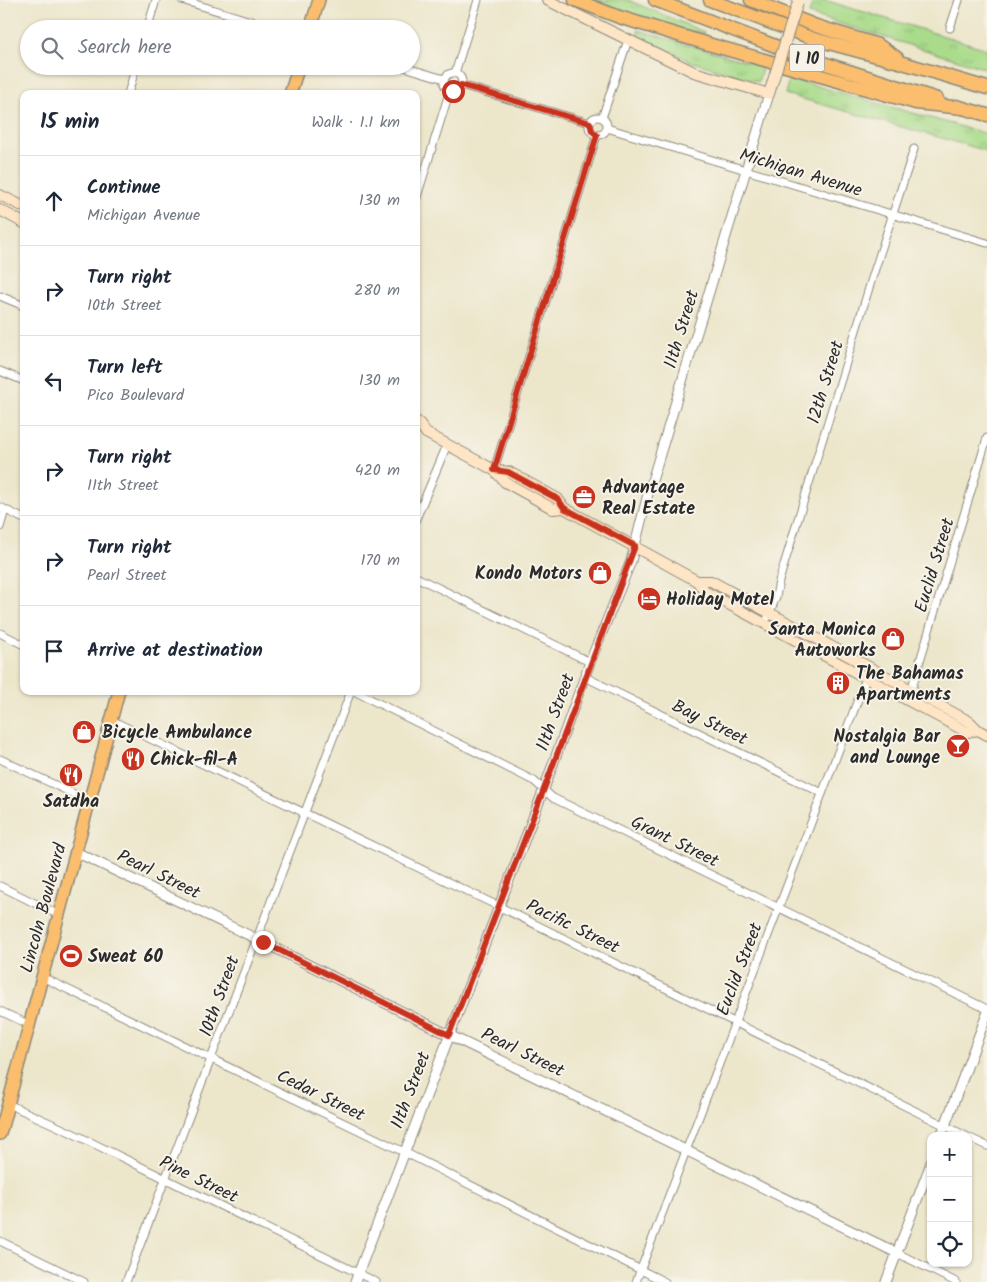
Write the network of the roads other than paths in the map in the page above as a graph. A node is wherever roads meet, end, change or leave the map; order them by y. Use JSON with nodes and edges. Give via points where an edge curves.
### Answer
{"nodes":[{"id":1,"x":156,"y":0,"type":"edge"},
{"id":2,"x":182,"y":0,"type":"edge"},
{"id":3,"x":320,"y":0,"type":"edge"},
{"id":4,"x":478,"y":0,"type":"edge"},
{"id":5,"x":547,"y":0,"type":"edge"},
{"id":6,"x":575,"y":0,"type":"edge"},
{"id":7,"x":655,"y":0,"type":"edge"},
{"id":8,"x":710,"y":0,"type":"edge"},
{"id":9,"x":752,"y":0,"type":"edge"},
{"id":10,"x":959,"y":0,"type":"edge"},
{"id":11,"x":798,"y":1,"type":"edge"},
{"id":12,"x":150,"y":20,"type":"edge"},
{"id":13,"x":248,"y":20,"type":"edge"},
{"id":14,"x":313,"y":20,"type":"edge"},
{"id":15,"x":950,"y":28,"type":"dead end"},
{"id":16,"x":628,"y":40,"type":"junction"},
{"id":17,"x":903,"y":63,"type":"junction"},
{"id":18,"x":420,"y":72,"type":"edge"},
{"id":19,"x":455,"y":73,"type":"junction"},
{"id":20,"x":133,"y":75,"type":"edge"},
{"id":21,"x":296,"y":75,"type":"edge"},
{"id":22,"x":444,"y":79,"type":"junction"},
{"id":23,"x":461,"y":85,"type":"junction"},
{"id":24,"x":987,"y":88,"type":"edge"},
{"id":25,"x":129,"y":90,"type":"edge"},
{"id":26,"x":291,"y":90,"type":"edge"},
{"id":27,"x":450,"y":90,"type":"junction"},
{"id":28,"x":769,"y":94,"type":"junction"},
{"id":29,"x":963,"y":108,"type":"junction"},
{"id":30,"x":987,"y":115,"type":"edge"},
{"id":31,"x":602,"y":118,"type":"junction"},
{"id":32,"x":590,"y":123,"type":"junction"},
{"id":33,"x":607,"y":128,"type":"junction"},
{"id":34,"x":597,"y":135,"type":"junction"},
{"id":35,"x":914,"y":148,"type":"dead end"},
{"id":36,"x":746,"y":171,"type":"junction"},
{"id":37,"x":420,"y":187,"type":"edge"},
{"id":38,"x":0,"y":195,"type":"edge"},
{"id":39,"x":20,"y":206,"type":"edge"},
{"id":40,"x":0,"y":210,"type":"edge"},
{"id":41,"x":892,"y":215,"type":"junction"},
{"id":42,"x":20,"y":221,"type":"edge"},
{"id":43,"x":987,"y":243,"type":"edge"},
{"id":44,"x":0,"y":296,"type":"edge"},
{"id":45,"x":20,"y":304,"type":"edge"},
{"id":46,"x":0,"y":372,"type":"edge"},
{"id":47,"x":20,"y":380,"type":"edge"},
{"id":48,"x":421,"y":433,"type":"edge"},
{"id":49,"x":987,"y":438,"type":"edge"},
{"id":50,"x":447,"y":445,"type":"junction"},
{"id":51,"x":494,"y":470,"type":"junction"},
{"id":52,"x":3,"y":508,"type":"edge"},
{"id":53,"x":420,"y":509,"type":"edge"},
{"id":54,"x":20,"y":517,"type":"edge"},
{"id":55,"x":0,"y":528,"type":"edge"},
{"id":56,"x":635,"y":546,"type":"junction"},
{"id":57,"x":420,"y":579,"type":"edge"},
{"id":58,"x":697,"y":582,"type":"junction"},
{"id":59,"x":770,"y":613,"type":"junction"},
{"id":60,"x":765,"y":624,"type":"junction"},
{"id":61,"x":0,"y":633,"type":"edge"},
{"id":62,"x":20,"y":643,"type":"edge"},
{"id":63,"x":590,"y":662,"type":"junction"},
{"id":64,"x":868,"y":672,"type":"junction"},
{"id":65,"x":585,"y":677,"type":"junction"},
{"id":66,"x":117,"y":695,"type":"edge"},
{"id":67,"x":350,"y":695,"type":"edge"},
{"id":68,"x":360,"y":695,"type":"edge"},
{"id":69,"x":910,"y":695,"type":"junction"},
{"id":70,"x":111,"y":720,"type":"junction"},
{"id":71,"x":983,"y":733,"type":"edge"},
{"id":72,"x":0,"y":759,"type":"edge"},
{"id":73,"x":544,"y":789,"type":"junction"},
{"id":74,"x":822,"y":793,"type":"junction"},
{"id":75,"x":89,"y":801,"type":"junction"},
{"id":76,"x":304,"y":812,"type":"junction"},
{"id":77,"x":76,"y":852,"type":"junction"},
{"id":78,"x":0,"y":886,"type":"edge"},
{"id":79,"x":498,"y":906,"type":"junction"},
{"id":80,"x":778,"y":908,"type":"junction"},
{"id":81,"x":59,"y":915,"type":"junction"},
{"id":82,"x":257,"y":938,"type":"junction"},
{"id":83,"x":42,"y":977,"type":"junction"},
{"id":84,"x":987,"y":1009,"type":"edge"},
{"id":85,"x":0,"y":1011,"type":"edge"},
{"id":86,"x":987,"y":1014,"type":"edge"},
{"id":87,"x":735,"y":1022,"type":"junction"},
{"id":88,"x":30,"y":1026,"type":"junction"},
{"id":89,"x":449,"y":1035,"type":"junction"},
{"id":90,"x":212,"y":1059,"type":"junction"},
{"id":91,"x":8,"y":1104,"type":"junction"},
{"id":92,"x":945,"y":1125,"type":"junction"},
{"id":93,"x":942,"y":1132,"type":"edge"},
{"id":94,"x":959,"y":1132,"type":"edge"},
{"id":95,"x":0,"y":1134,"type":"edge"},
{"id":96,"x":972,"y":1138,"type":"edge"},
{"id":97,"x":987,"y":1146,"type":"edge"},
{"id":98,"x":687,"y":1149,"type":"junction"},
{"id":99,"x":404,"y":1152,"type":"junction"},
{"id":100,"x":927,"y":1174,"type":"edge"},
{"id":101,"x":166,"y":1179,"type":"junction"},
{"id":102,"x":0,"y":1241,"type":"edge"},
{"id":103,"x":898,"y":1253,"type":"junction"},
{"id":104,"x":641,"y":1270,"type":"junction"},
{"id":105,"x":357,"y":1278,"type":"edge"},
{"id":106,"x":84,"y":1282,"type":"edge"},
{"id":107,"x":126,"y":1282,"type":"edge"},
{"id":108,"x":376,"y":1282,"type":"edge"},
{"id":109,"x":636,"y":1282,"type":"edge"},
{"id":110,"x":665,"y":1282,"type":"edge"},
{"id":111,"x":886,"y":1282,"type":"edge"},
{"id":112,"x":956,"y":1282,"type":"edge"}],
"edges":[{"from":1,"to":12,"type":"street"},
{"from":2,"to":13,"type":"street"},
{"from":3,"to":14,"type":"highway"},
{"from":4,"to":19,"type":"street"},
{"from":5,"to":16,"type":"main road"},
{"from":6,"to":29,"type":"highway","via":[[690,39],[916,103]]},
{"from":7,"to":29,"type":"highway","number":"I 10","via":[[804,57]]},
{"from":8,"to":17,"type":"highway","number":"I 10","via":[[814,39]]},
{"from":9,"to":17,"type":"highway","via":[[816,26],[878,45]]},
{"from":10,"to":15,"type":"street"},
{"from":11,"to":28,"type":"main road","name":"11th Street","bridge":true},
{"from":16,"to":28,"type":"main road","via":[[694,72]]},
{"from":16,"to":31,"type":"street"},
{"from":17,"to":24,"type":"highway","number":"I 10"},
{"from":18,"to":22,"type":"street"},
{"from":19,"to":22,"type":"street"},
{"from":19,"to":23,"type":"street","via":[[461,79]]},
{"from":20,"to":25,"type":"street"},
{"from":21,"to":26,"type":"highway"},
{"from":22,"to":27,"type":"street","via":[[445,87]]},
{"from":23,"to":27,"type":"street"},
{"from":23,"to":32,"type":"street"},
{"from":27,"to":37,"type":"street"},
{"from":28,"to":36,"type":"street","name":"11th Street"},
{"from":29,"to":30,"type":"highway","number":"I 10"},
{"from":31,"to":32,"type":"street","via":[[595,118]]},
{"from":31,"to":33,"type":"street"},
{"from":32,"to":34,"type":"street"},
{"from":33,"to":34,"type":"street","via":[[604,134]]},
{"from":33,"to":36,"type":"street","name":"Michigan Avenue"},
{"from":34,"to":51,"type":"street"},
{"from":35,"to":41,"type":"street","name":"12th Street"},
{"from":36,"to":41,"type":"street","name":"Michigan Avenue"},
{"from":36,"to":56,"type":"street","name":"11th Street"},
{"from":38,"to":39,"type":"main road"},
{"from":40,"to":42,"type":"main road"},
{"from":41,"to":43,"type":"street","name":"Michigan Avenue"},
{"from":41,"to":59,"type":"street","name":"12th Street"},
{"from":44,"to":45,"type":"street"},
{"from":46,"to":47,"type":"street"},
{"from":48,"to":50,"type":"main road"},
{"from":49,"to":69,"type":"street","name":"Euclid Street"},
{"from":50,"to":51,"type":"main road"},
{"from":50,"to":53,"type":"street"},
{"from":51,"to":56,"type":"main road","via":[[508,472],[558,499],[564,508]]},
{"from":52,"to":54,"type":"street"},
{"from":52,"to":55,"type":"street"},
{"from":56,"to":58,"type":"main road"},
{"from":56,"to":63,"type":"street","name":"11th Street"},
{"from":57,"to":63,"type":"street"},
{"from":58,"to":59,"type":"main road","via":[[710,581]]},
{"from":58,"to":60,"type":"main road","via":[[704,591]]},
{"from":59,"to":60,"type":"street","name":"12th Street"},
{"from":59,"to":64,"type":"main road"},
{"from":60,"to":64,"type":"main road"},
{"from":61,"to":62,"type":"street"},
{"from":63,"to":65,"type":"street","name":"11th Street"},
{"from":64,"to":69,"type":"main road"},
{"from":64,"to":74,"type":"street","name":"Euclid Street"},
{"from":65,"to":73,"type":"street","name":"11th Street"},
{"from":65,"to":74,"type":"street","name":"Bay Street"},
{"from":66,"to":70,"type":"highway","name":"Lincoln Boulevard"},
{"from":67,"to":76,"type":"street","name":"10th Street"},
{"from":68,"to":73,"type":"street","name":"Grant Street","via":[[534,781]]},
{"from":69,"to":71,"type":"main road","via":[[970,722]]},
{"from":70,"to":75,"type":"highway","name":"Lincoln Boulevard"},
{"from":70,"to":76,"type":"street","name":"Pacific Street"},
{"from":72,"to":75,"type":"street"},
{"from":73,"to":79,"type":"street","name":"11th Street"},
{"from":73,"to":80,"type":"street","name":"Grant Street","via":[[554,798]]},
{"from":74,"to":80,"type":"street","name":"Euclid Street"},
{"from":75,"to":77,"type":"highway","name":"Lincoln Boulevard"},
{"from":76,"to":79,"type":"street","name":"Pacific Street"},
{"from":76,"to":82,"type":"street","name":"10th Street"},
{"from":77,"to":81,"type":"highway","name":"Lincoln Boulevard"},
{"from":77,"to":82,"type":"street","name":"Pearl Street"},
{"from":78,"to":81,"type":"street"},
{"from":79,"to":87,"type":"street","name":"Pacific Street"},
{"from":79,"to":89,"type":"street","name":"11th Street"},
{"from":80,"to":84,"type":"street","name":"Grant Street"},
{"from":80,"to":87,"type":"street","name":"Euclid Street"},
{"from":81,"to":83,"type":"highway","name":"Lincoln Boulevard"},
{"from":82,"to":89,"type":"street","name":"Pearl Street"},
{"from":82,"to":90,"type":"street","name":"10th Street"},
{"from":83,"to":88,"type":"highway","name":"Lincoln Boulevard"},
{"from":83,"to":90,"type":"street","name":"Cedar Street"},
{"from":85,"to":88,"type":"street"},
{"from":86,"to":92,"type":"street"},
{"from":87,"to":92,"type":"street","name":"Pacific Street"},
{"from":87,"to":98,"type":"street","name":"Euclid Street"},
{"from":88,"to":91,"type":"highway","name":"Lincoln Boulevard"},
{"from":89,"to":98,"type":"street","name":"Pearl Street"},
{"from":89,"to":99,"type":"street","name":"11th Street"},
{"from":90,"to":99,"type":"street","name":"Cedar Street"},
{"from":90,"to":101,"type":"street","name":"10th Street"},
{"from":91,"to":95,"type":"highway","name":"Lincoln Boulevard"},
{"from":91,"to":101,"type":"street","name":"Pine Street"},
{"from":92,"to":93,"type":"street"},
{"from":92,"to":94,"type":"street","name":"Pacific Street"},
{"from":96,"to":97,"type":"street","name":"Pacific Street"},
{"from":98,"to":103,"type":"street","name":"Pearl Street"},
{"from":98,"to":104,"type":"street","name":"Euclid Street"},
{"from":99,"to":104,"type":"street","name":"Cedar Street"},
{"from":99,"to":105,"type":"street","name":"11th Street"},
{"from":100,"to":103,"type":"street"},
{"from":101,"to":105,"type":"street","name":"Pine Street"},
{"from":101,"to":107,"type":"street","name":"10th Street"},
{"from":102,"to":106,"type":"street"},
{"from":103,"to":111,"type":"street"},
{"from":103,"to":112,"type":"street","name":"Pearl Street"},
{"from":104,"to":109,"type":"street","name":"Euclid Street"},
{"from":104,"to":110,"type":"street","name":"Cedar Street"},
{"from":105,"to":108,"type":"street","name":"Pine Street"}]}
